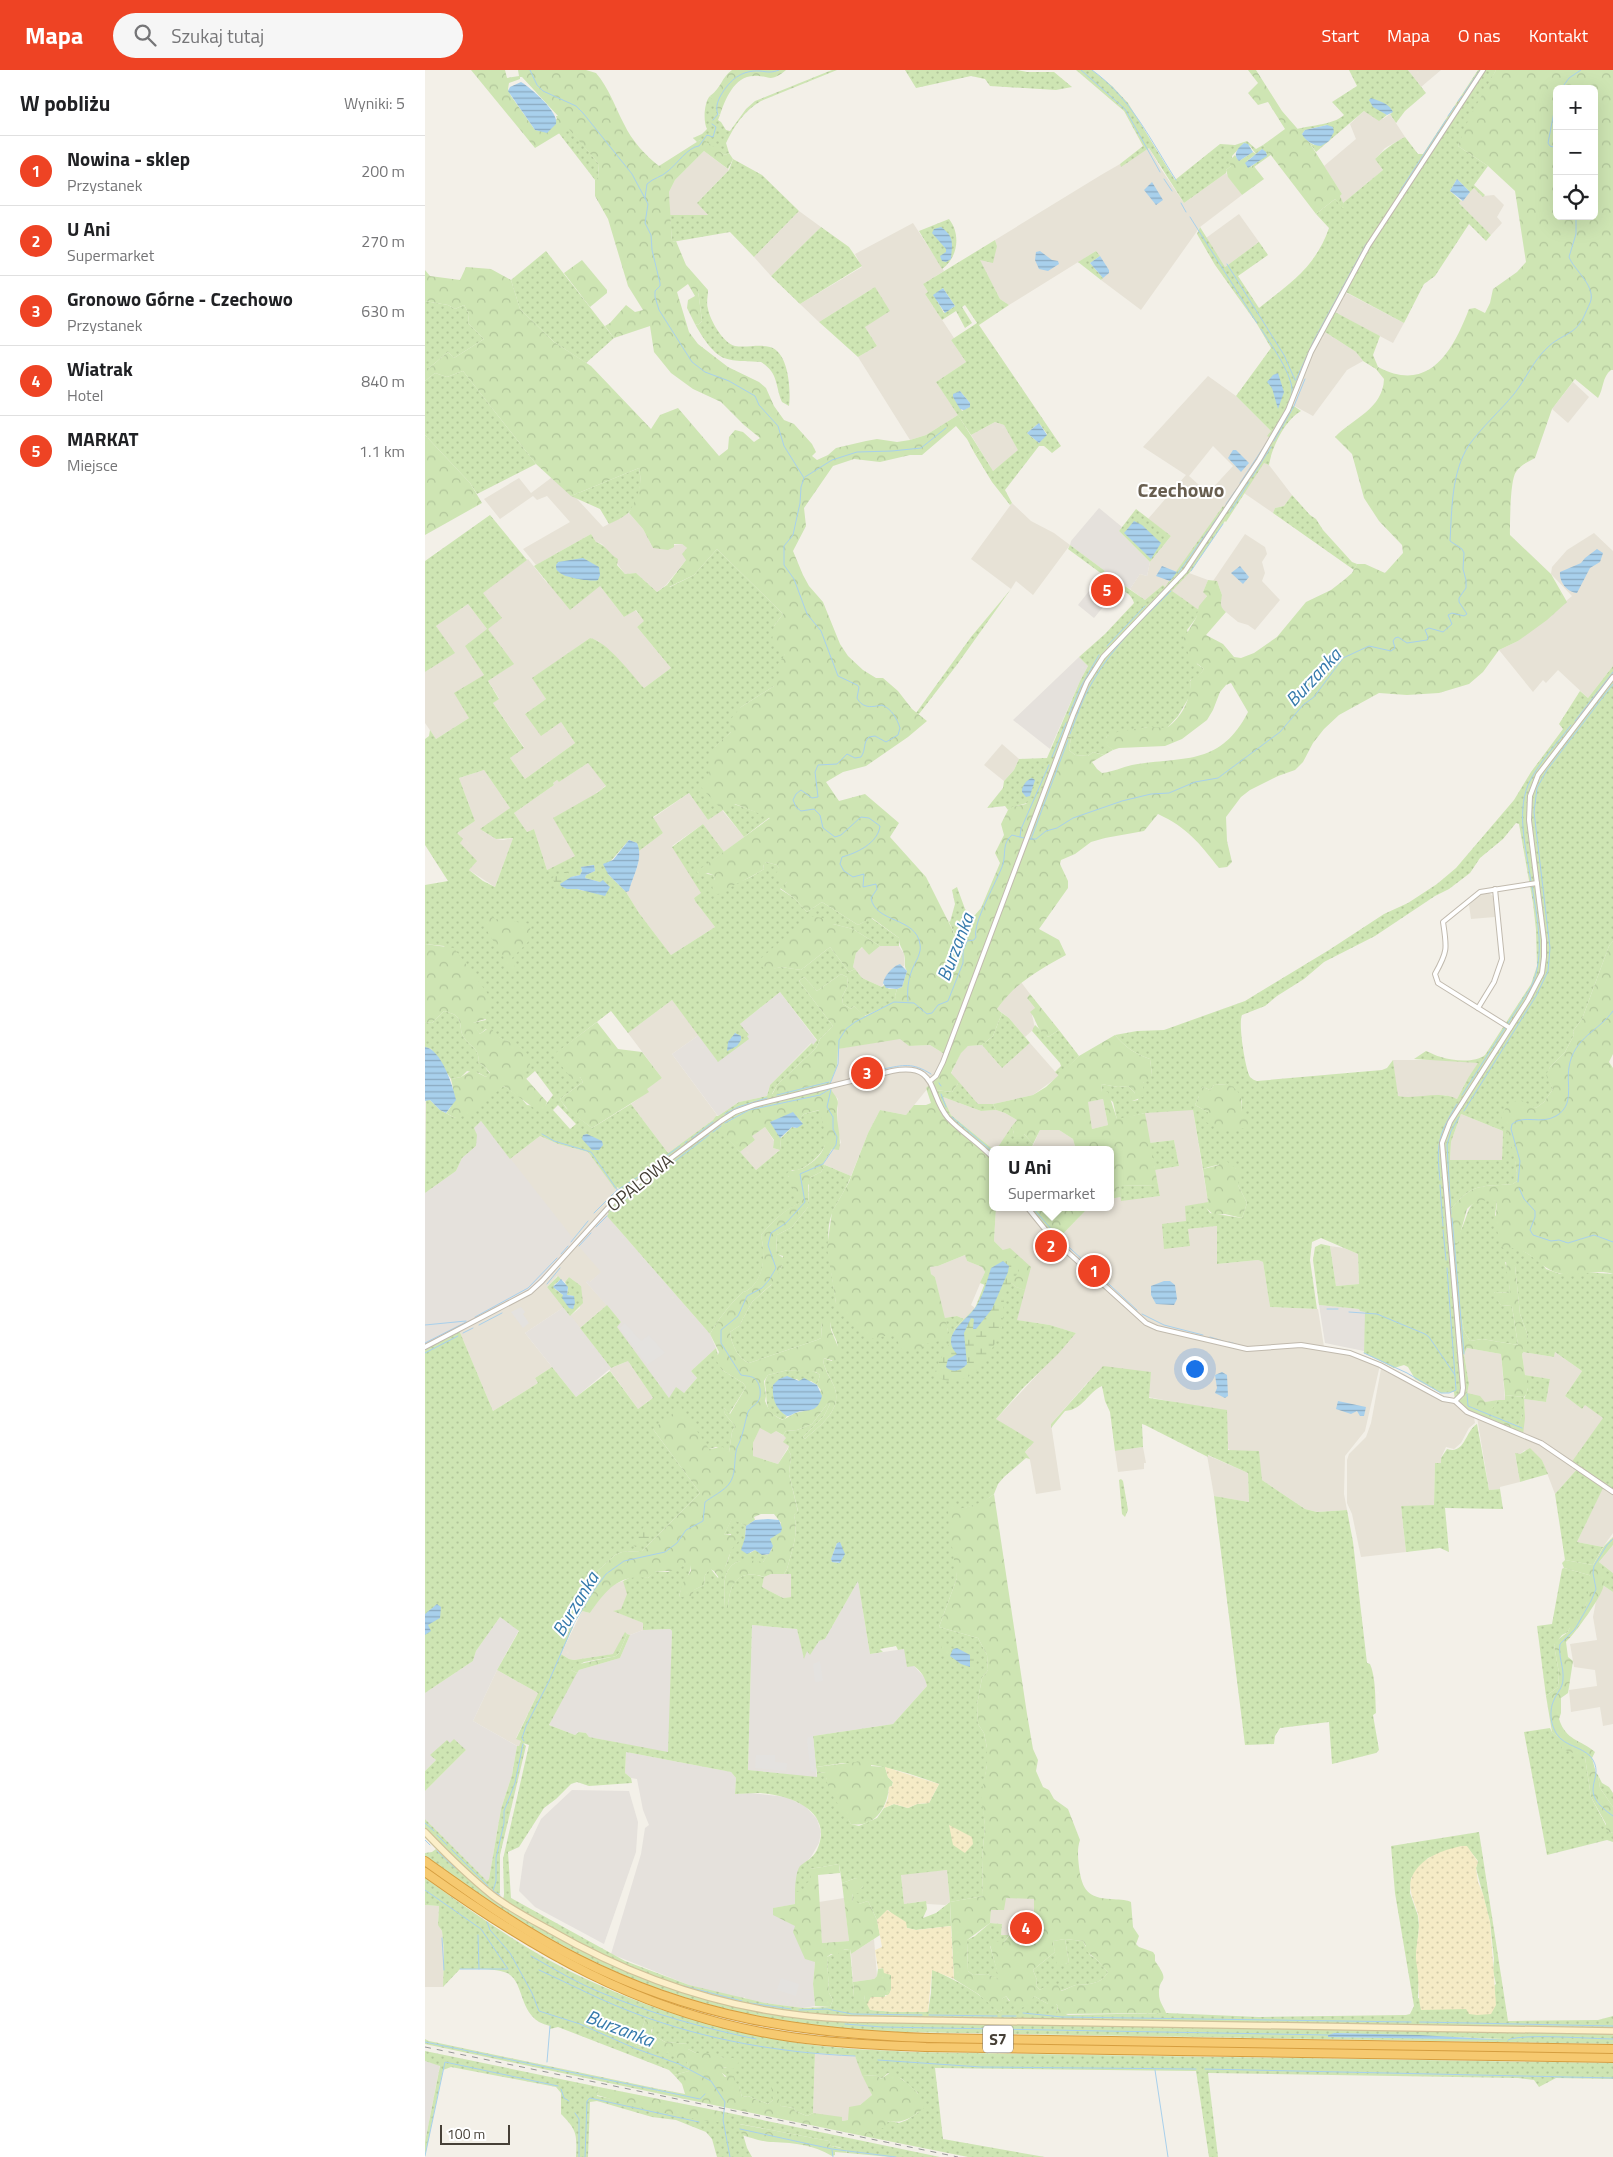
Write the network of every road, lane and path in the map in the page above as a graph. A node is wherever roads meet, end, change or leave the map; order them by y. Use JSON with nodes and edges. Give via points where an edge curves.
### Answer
{"nodes":[{"id":1,"x":1483,"y":70,"type":"edge"},
{"id":2,"x":1613,"y":677,"type":"edge"},
{"id":3,"x":1537,"y":883,"type":"junction"},
{"id":4,"x":1495,"y":889,"type":"junction"},
{"id":5,"x":1478,"y":1008,"type":"junction"},
{"id":6,"x":1510,"y":1028,"type":"junction"},
{"id":7,"x":930,"y":1081,"type":"junction"},
{"id":8,"x":989,"y":1154,"type":"edge"},
{"id":9,"x":1030,"y":1211,"type":"edge"},
{"id":10,"x":425,"y":1347,"type":"edge"},
{"id":11,"x":1455,"y":1401,"type":"junction"},
{"id":12,"x":1613,"y":1492,"type":"edge"},
{"id":13,"x":425,"y":1832,"type":"edge"},
{"id":14,"x":425,"y":1861,"type":"edge"},
{"id":15,"x":425,"y":1872,"type":"edge"},
{"id":16,"x":1613,"y":2031,"type":"edge"},
{"id":17,"x":1613,"y":2049,"type":"edge"},
{"id":18,"x":1613,"y":2058,"type":"edge"}],
"edges":[{"from":1,"to":7,"type":"street","via":[[1367,246],[1311,352],[1283,420],[1240,490],[1185,571],[1121,636],[1096,668],[1073,714],[943,1062],[937,1076]]},
{"from":2,"to":3,"type":"street","via":[[1544,766],[1532,787],[1529,815]]},
{"from":3,"to":4,"type":"street"},
{"from":3,"to":6,"type":"street","via":[[1544,940],[1543,967],[1536,987]]},
{"from":4,"to":5,"type":"street","via":[[1502,958],[1494,982]]},
{"from":4,"to":5,"type":"street","via":[[1480,892],[1443,922],[1446,955],[1435,974],[1438,983]]},
{"from":5,"to":6,"type":"street"},
{"from":6,"to":11,"type":"street","via":[[1450,1122],[1441,1147],[1463,1388]]},
{"from":7,"to":8,"type":"street","via":[[947,1116]]},
{"from":7,"to":10,"type":"street","name":"OPALOWA","via":[[917,1072],[903,1070],[754,1105],[726,1118],[616,1199],[530,1292]]},
{"from":9,"to":11,"type":"street","via":[[1052,1238],[1146,1323],[1240,1348],[1301,1345],[1350,1353],[1380,1365],[1443,1399]]},
{"from":11,"to":12,"type":"street","via":[[1467,1412],[1549,1448]]},
{"from":13,"to":16,"type":"street","via":[[492,1895],[573,1943],[645,1977],[714,2000],[794,2015],[849,2019]]},
{"from":14,"to":17,"type":"highway","number":"S7","via":[[513,1922],[603,1971],[694,2006],[786,2027],[929,2038]]},
{"from":15,"to":18,"type":"highway","number":"S7","via":[[521,1938],[601,1980],[689,2014],[784,2036],[926,2047]]}]}
